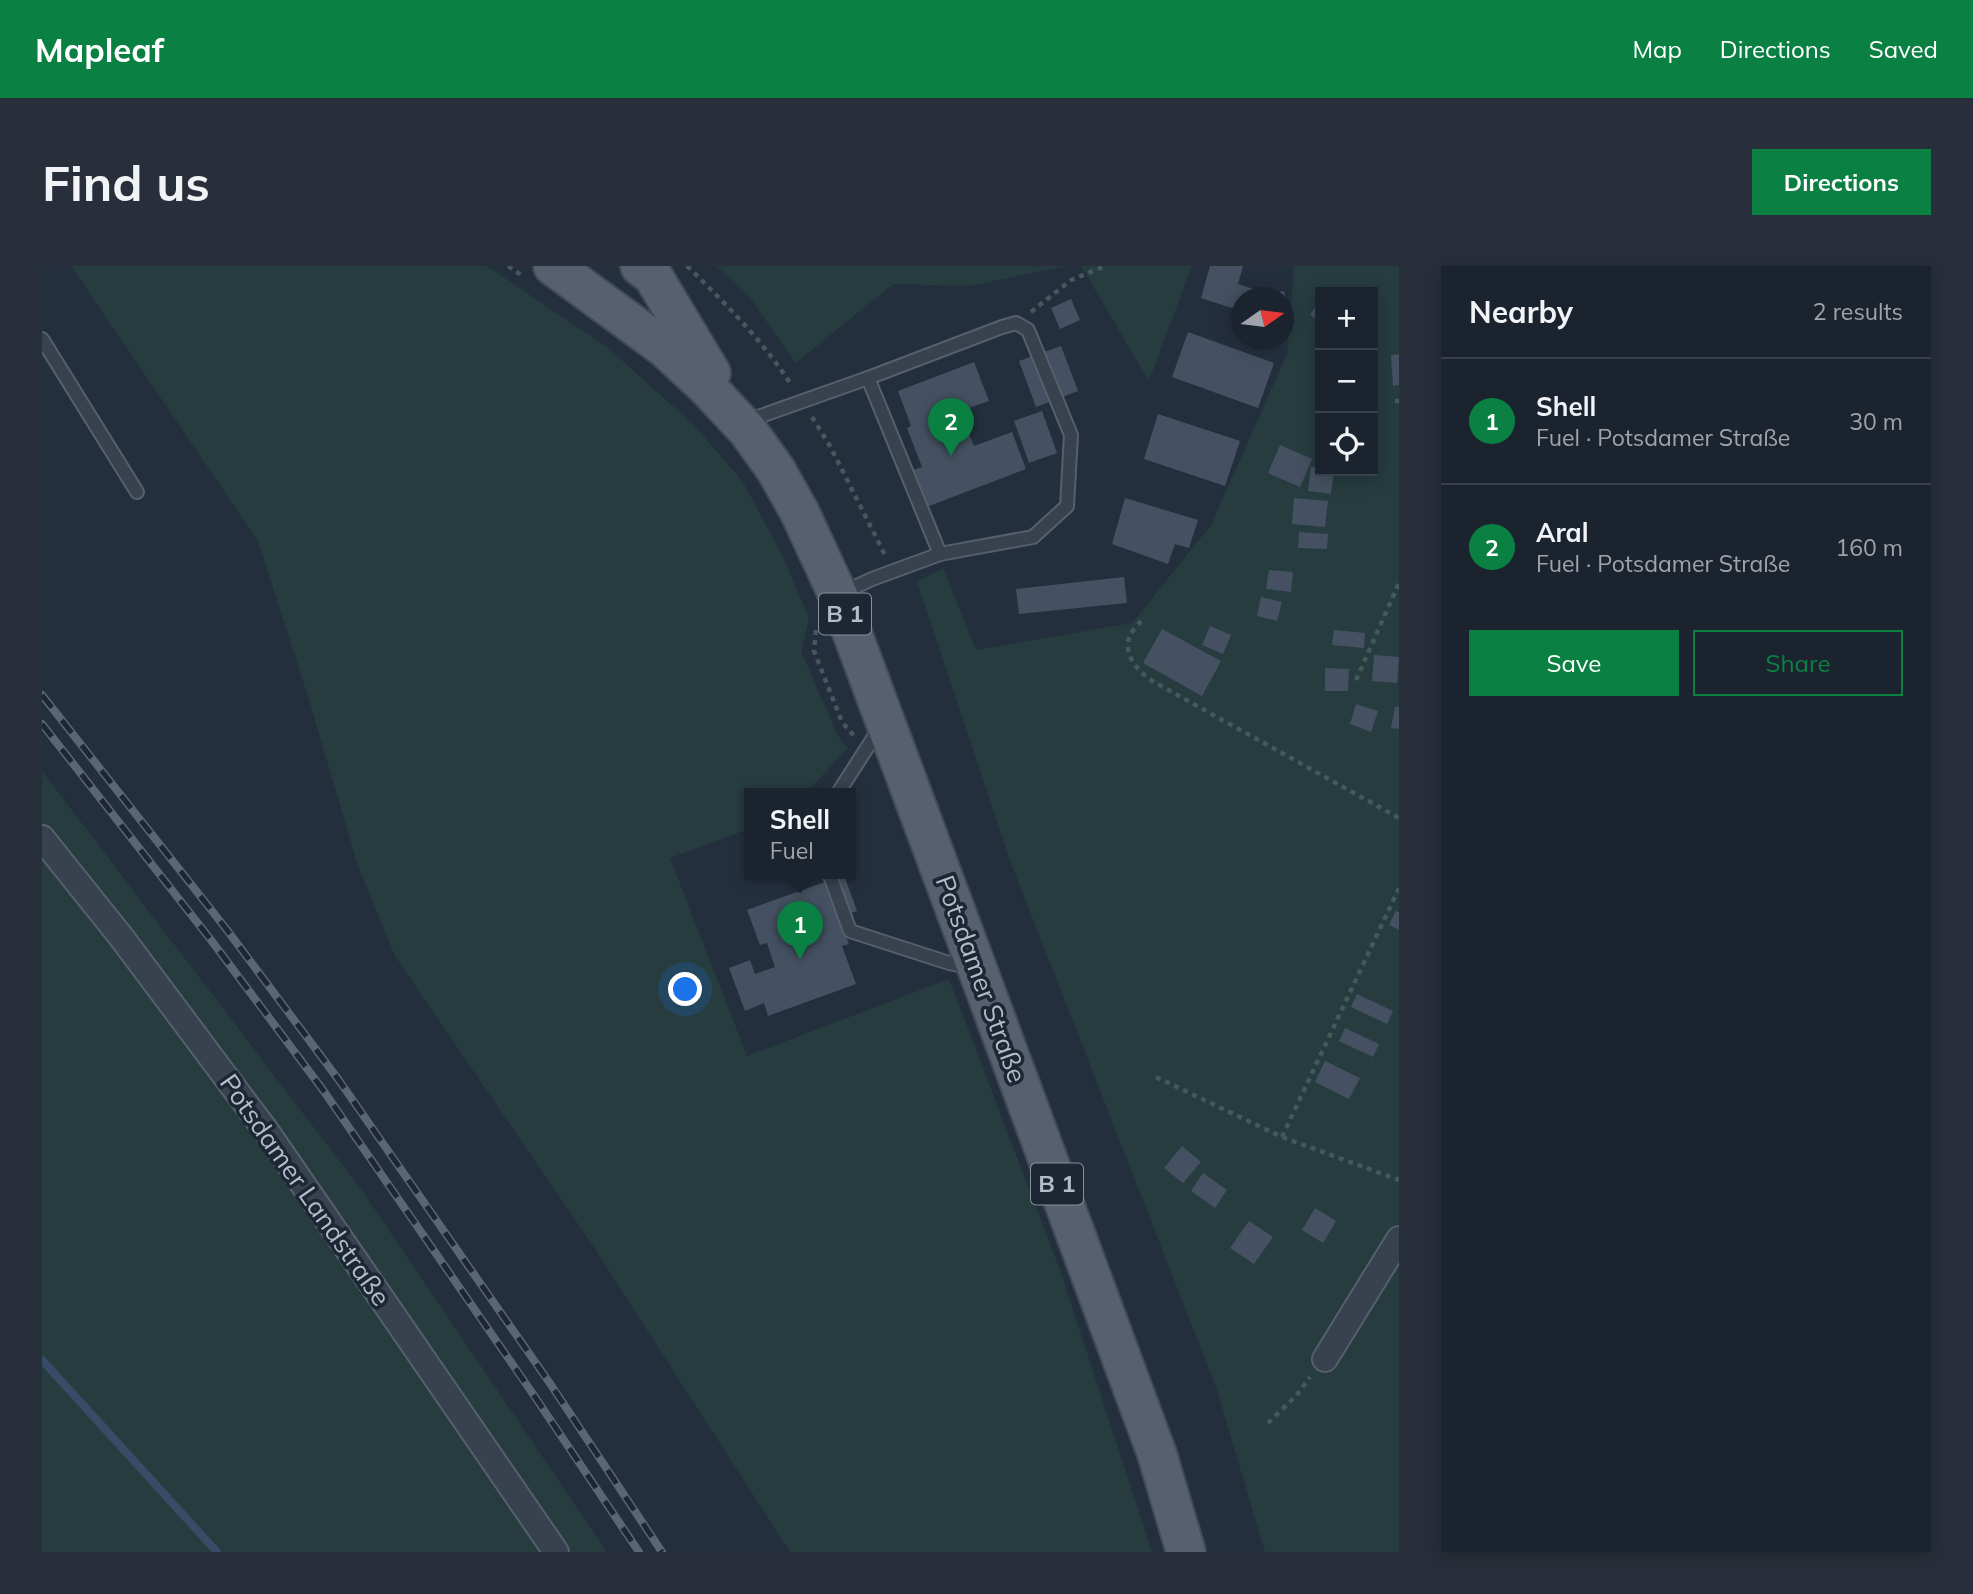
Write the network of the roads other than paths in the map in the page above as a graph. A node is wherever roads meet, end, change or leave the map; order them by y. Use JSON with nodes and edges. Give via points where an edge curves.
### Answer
{"nodes":[{"id":1,"x":553,"y":266,"type":"edge"},
{"id":2,"x":640,"y":266,"type":"edge"},
{"id":3,"x":42,"y":338,"type":"edge"},
{"id":4,"x":868,"y":378,"type":"junction"},
{"id":5,"x":741,"y":423,"type":"junction"},
{"id":6,"x":137,"y":492,"type":"dead end"},
{"id":7,"x":940,"y":554,"type":"junction"},
{"id":8,"x":838,"y":595,"type":"junction"},
{"id":9,"x":875,"y":734,"type":"junction"},
{"id":10,"x":841,"y":788,"type":"edge"},
{"id":11,"x":42,"y":838,"type":"edge"},
{"id":12,"x":831,"y":879,"type":"edge"},
{"id":13,"x":977,"y":968,"type":"junction"},
{"id":14,"x":1399,"y":1239,"type":"edge"},
{"id":15,"x":1325,"y":1359,"type":"dead end"},
{"id":16,"x":556,"y":1552,"type":"edge"},
{"id":17,"x":1186,"y":1552,"type":"edge"}],
"edges":[{"from":1,"to":5,"type":"main road","name":"Potsdamer Straße","number":"B 1","via":[[665,348]]},
{"from":2,"to":5,"type":"main road","name":"Potsdamer Straße","number":"B 1","via":[[653,276]]},
{"from":3,"to":6,"type":"lane"},
{"from":4,"to":5,"type":"lane"},
{"from":4,"to":7,"type":"lane"},
{"from":4,"to":7,"type":"lane","via":[[1016,323],[1028,330],[1070,435],[1066,506],[1033,537]]},
{"from":5,"to":8,"type":"main road","name":"Potsdamer Straße","number":"B 1","via":[[788,491]]},
{"from":7,"to":8,"type":"lane"},
{"from":8,"to":9,"type":"main road","name":"Potsdamer Straße","number":"B 1"},
{"from":9,"to":10,"type":"lane"},
{"from":9,"to":13,"type":"main road","name":"Potsdamer Straße","number":"B 1"},
{"from":11,"to":16,"type":"street","name":"Potsdamer Landstraße","via":[[267,1132]]},
{"from":12,"to":13,"type":"lane","via":[[850,931]]},
{"from":13,"to":17,"type":"main road","name":"Potsdamer Straße","number":"B 1","via":[[1157,1454]]},
{"from":14,"to":15,"type":"street"}]}
